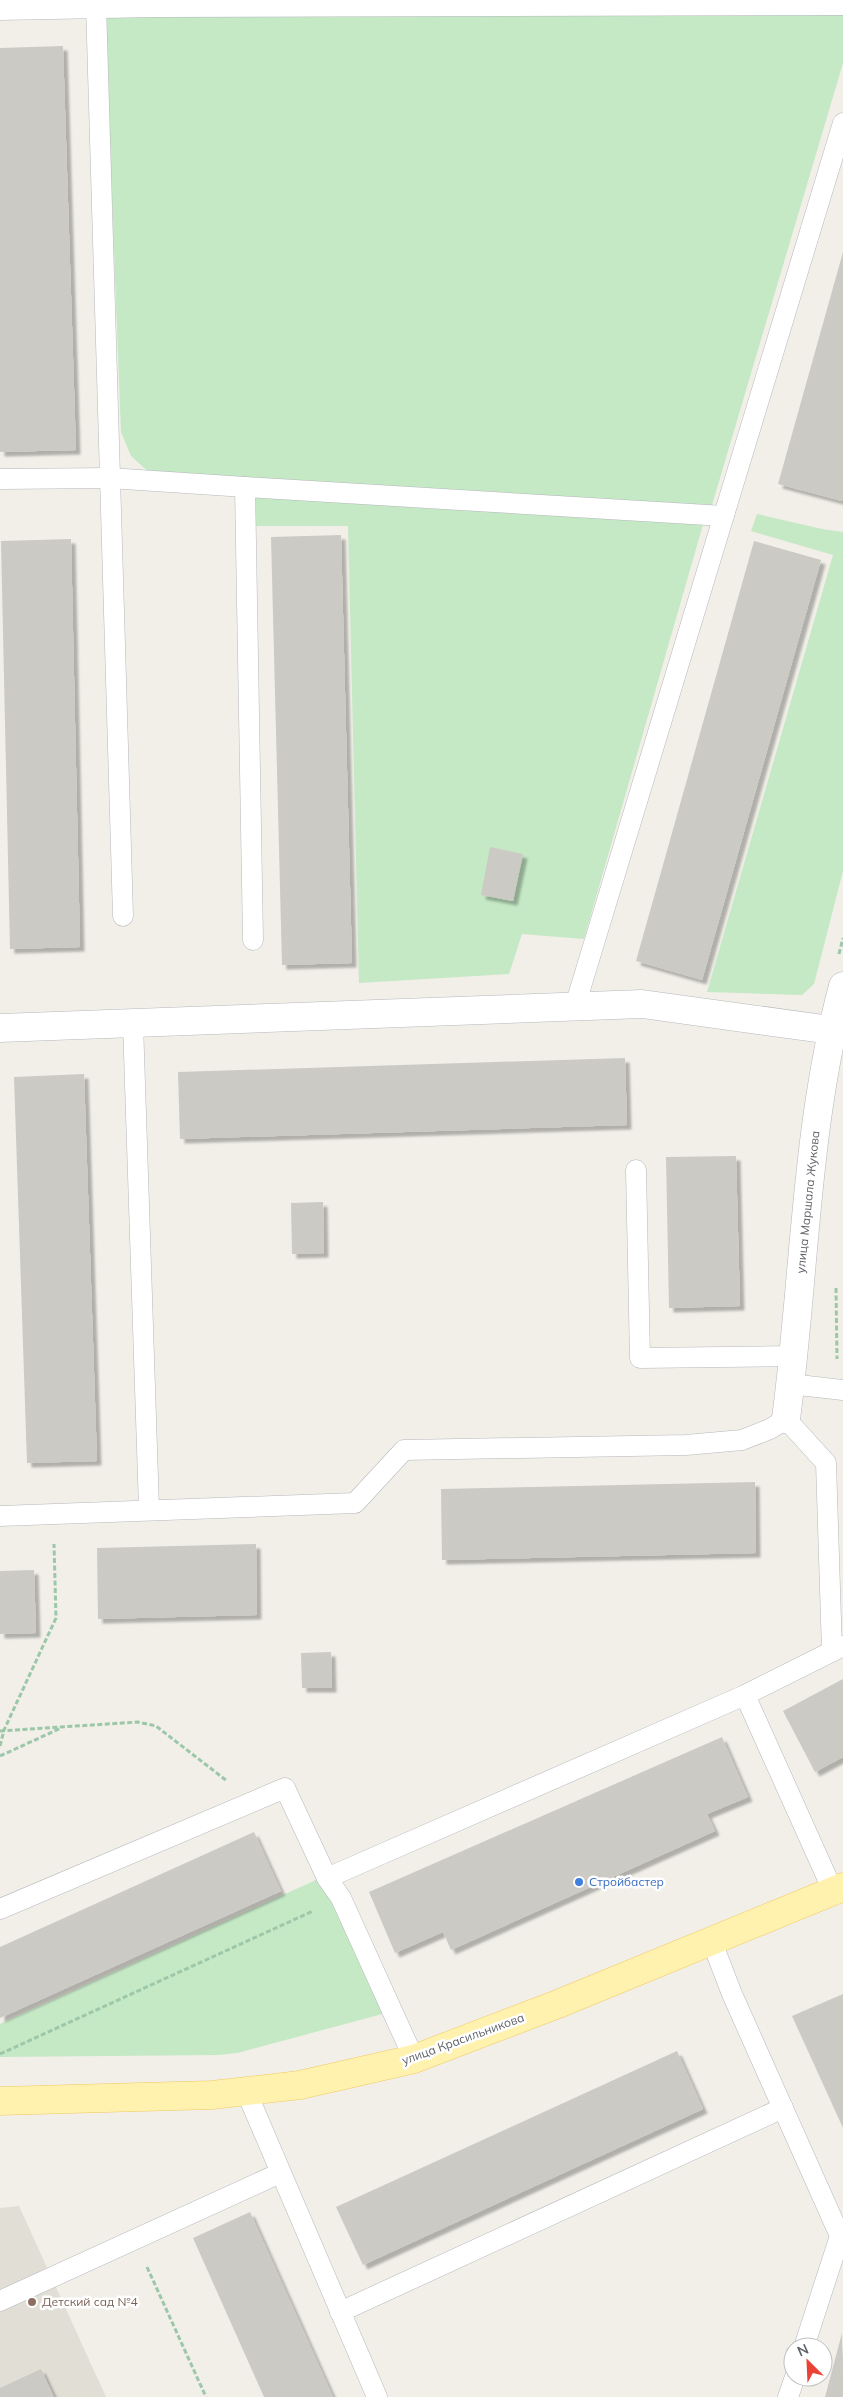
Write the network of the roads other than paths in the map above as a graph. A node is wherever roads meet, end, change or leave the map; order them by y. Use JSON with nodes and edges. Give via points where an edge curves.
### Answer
{"nodes":[{"id":1,"x":575,"y":0,"type":"edge"},
{"id":2,"x":843,"y":1,"type":"edge"},
{"id":3,"x":155,"y":2,"type":"edge"},
{"id":4,"x":96,"y":4,"type":"junction"},
{"id":5,"x":0,"y":6,"type":"edge"},
{"id":6,"x":843,"y":123,"type":"edge"},
{"id":7,"x":109,"y":478,"type":"junction"},
{"id":8,"x":0,"y":479,"type":"edge"},
{"id":9,"x":245,"y":487,"type":"junction"},
{"id":10,"x":724,"y":516,"type":"junction"},
{"id":11,"x":122,"y":916,"type":"dead end"},
{"id":12,"x":253,"y":940,"type":"dead end"},
{"id":13,"x":843,"y":986,"type":"edge"},
{"id":14,"x":575,"y":1006,"type":"junction"},
{"id":15,"x":133,"y":1023,"type":"junction"},
{"id":16,"x":0,"y":1028,"type":"edge"},
{"id":17,"x":831,"y":1030,"type":"junction"},
{"id":18,"x":636,"y":1170,"type":"dead end"},
{"id":19,"x":793,"y":1356,"type":"junction"},
{"id":20,"x":790,"y":1384,"type":"junction"},
{"id":21,"x":843,"y":1390,"type":"edge"},
{"id":22,"x":786,"y":1419,"type":"junction"},
{"id":23,"x":148,"y":1509,"type":"junction"},
{"id":24,"x":0,"y":1516,"type":"edge"},
{"id":25,"x":838,"y":1648,"type":"edge"},
{"id":26,"x":745,"y":1695,"type":"junction"},
{"id":27,"x":327,"y":1878,"type":"junction"},
{"id":28,"x":838,"y":1889,"type":"edge"},
{"id":29,"x":0,"y":1909,"type":"edge"},
{"id":30,"x":712,"y":1942,"type":"junction"},
{"id":31,"x":414,"y":2060,"type":"junction"},
{"id":32,"x":246,"y":2091,"type":"junction"},
{"id":33,"x":0,"y":2101,"type":"edge"},
{"id":34,"x":782,"y":2108,"type":"junction"},
{"id":35,"x":280,"y":2173,"type":"junction"},
{"id":36,"x":841,"y":2236,"type":"edge"},
{"id":37,"x":0,"y":2301,"type":"edge"},
{"id":38,"x":340,"y":2312,"type":"junction"},
{"id":39,"x":807,"y":2337,"type":"edge"},
{"id":40,"x":377,"y":2397,"type":"edge"}],
"edges":[{"from":1,"to":2,"type":"street"},
{"from":1,"to":3,"type":"street"},
{"from":3,"to":4,"type":"street"},
{"from":4,"to":5,"type":"street"},
{"from":4,"to":7,"type":"lane"},
{"from":6,"to":10,"type":"lane"},
{"from":7,"to":8,"type":"lane"},
{"from":7,"to":9,"type":"lane"},
{"from":7,"to":11,"type":"lane"},
{"from":9,"to":10,"type":"lane"},
{"from":9,"to":12,"type":"lane"},
{"from":10,"to":14,"type":"lane"},
{"from":13,"to":17,"type":"street","name":"улица Маршала Жукова"},
{"from":14,"to":15,"type":"street"},
{"from":14,"to":17,"type":"street","via":[[642,1004]]},
{"from":15,"to":16,"type":"street"},
{"from":15,"to":23,"type":"lane"},
{"from":17,"to":19,"type":"street","name":"улица Маршала Жукова","via":[[812,1154]]},
{"from":18,"to":19,"type":"lane","via":[[640,1358]]},
{"from":19,"to":20,"type":"street","name":"улица Маршала Жукова"},
{"from":20,"to":21,"type":"lane"},
{"from":20,"to":22,"type":"street","name":"улица Маршала Жукова"},
{"from":22,"to":23,"type":"lane","via":[[742,1440],[705,1444],[404,1450],[355,1504]]},
{"from":22,"to":25,"type":"lane","via":[[826,1463]]},
{"from":23,"to":24,"type":"lane"},
{"from":25,"to":26,"type":"lane"},
{"from":26,"to":27,"type":"lane"},
{"from":26,"to":28,"type":"lane"},
{"from":27,"to":29,"type":"lane","via":[[285,1788]]},
{"from":27,"to":31,"type":"lane","via":[[341,1898]]},
{"from":28,"to":30,"type":"main road","name":"улица Красильникова"},
{"from":30,"to":31,"type":"main road","name":"улица Красильникова"},
{"from":30,"to":34,"type":"lane"},
{"from":31,"to":32,"type":"main road","name":"улица Красильникова","via":[[300,2085]]},
{"from":32,"to":33,"type":"main road","name":"улица Красильникова","via":[[212,2095]]},
{"from":32,"to":35,"type":"lane"},
{"from":34,"to":36,"type":"lane"},
{"from":34,"to":38,"type":"lane"},
{"from":35,"to":37,"type":"lane"},
{"from":35,"to":38,"type":"lane"},
{"from":36,"to":39,"type":"lane"},
{"from":38,"to":40,"type":"lane"}]}
